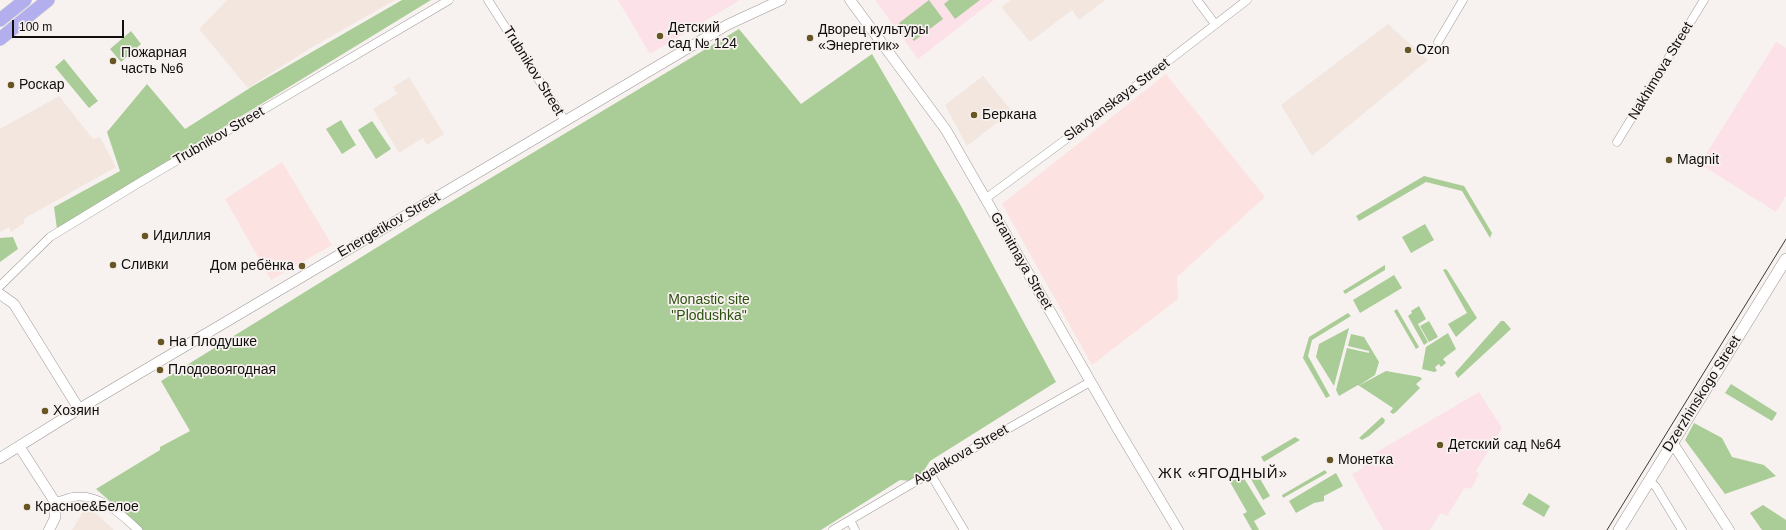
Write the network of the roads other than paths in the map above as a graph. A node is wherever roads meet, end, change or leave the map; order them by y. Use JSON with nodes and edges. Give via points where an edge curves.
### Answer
{"nodes":[{"id":1,"x":25,"y":0,"type":"edge"},
{"id":2,"x":48,"y":0,"type":"edge"},
{"id":3,"x":449,"y":0,"type":"edge"},
{"id":4,"x":488,"y":0,"type":"edge"},
{"id":5,"x":781,"y":0,"type":"edge"},
{"id":6,"x":850,"y":0,"type":"edge"},
{"id":7,"x":1197,"y":0,"type":"edge"},
{"id":8,"x":1247,"y":0,"type":"edge"},
{"id":9,"x":1462,"y":0,"type":"edge"},
{"id":10,"x":1704,"y":0,"type":"edge"},
{"id":11,"x":0,"y":20,"type":"edge"},
{"id":12,"x":1215,"y":24,"type":"junction"},
{"id":13,"x":0,"y":39,"type":"edge"},
{"id":14,"x":1438,"y":42,"type":"dead end"},
{"id":15,"x":565,"y":121,"type":"junction"},
{"id":16,"x":1617,"y":142,"type":"dead end"},
{"id":17,"x":985,"y":199,"type":"junction"},
{"id":18,"x":1786,"y":259,"type":"edge"},
{"id":19,"x":0,"y":286,"type":"edge"},
{"id":20,"x":0,"y":294,"type":"edge"},
{"id":21,"x":1090,"y":382,"type":"junction"},
{"id":22,"x":78,"y":408,"type":"junction"},
{"id":23,"x":1672,"y":442,"type":"junction"},
{"id":24,"x":19,"y":446,"type":"junction"},
{"id":25,"x":0,"y":458,"type":"edge"},
{"id":26,"x":930,"y":473,"type":"junction"},
{"id":27,"x":1649,"y":481,"type":"junction"},
{"id":28,"x":54,"y":502,"type":"junction"},
{"id":29,"x":850,"y":520,"type":"junction"},
{"id":30,"x":49,"y":530,"type":"edge"},
{"id":31,"x":138,"y":530,"type":"edge"},
{"id":32,"x":833,"y":530,"type":"edge"},
{"id":33,"x":855,"y":530,"type":"edge"},
{"id":34,"x":964,"y":530,"type":"edge"},
{"id":35,"x":1178,"y":530,"type":"edge"},
{"id":36,"x":1619,"y":530,"type":"edge"},
{"id":37,"x":1682,"y":530,"type":"edge"},
{"id":38,"x":1729,"y":530,"type":"edge"}],
"edges":[{"from":1,"to":11,"type":"main road"},
{"from":2,"to":13,"type":"main road"},
{"from":3,"to":19,"type":"street","name":"Trubnikov Street","via":[[142,180],[50,237]]},
{"from":4,"to":15,"type":"street","name":"Trubnikov Street"},
{"from":5,"to":15,"type":"street","name":"Energetikov Street","via":[[727,25]]},
{"from":6,"to":17,"type":"street","name":"Granitnaya Street","via":[[946,130]]},
{"from":7,"to":12,"type":"street"},
{"from":8,"to":12,"type":"street","name":"Slavyanskaya Street"},
{"from":9,"to":14,"type":"street"},
{"from":10,"to":16,"type":"street","name":"Nakhimova Street"},
{"from":12,"to":17,"type":"street","name":"Slavyanskaya Street"},
{"from":15,"to":22,"type":"street","name":"Energetikov Street"},
{"from":17,"to":21,"type":"street","name":"Granitnaya Street"},
{"from":18,"to":23,"type":"main road","name":"Dzerzhinskogo Street"},
{"from":20,"to":22,"type":"street","via":[[18,309]]},
{"from":21,"to":26,"type":"street","name":"Agalakova Street"},
{"from":21,"to":35,"type":"street","name":"Granitnaya Street"},
{"from":22,"to":24,"type":"street","name":"Energetikov Street"},
{"from":23,"to":27,"type":"main road","name":"Dzerzhinskogo Street"},
{"from":23,"to":38,"type":"street"},
{"from":24,"to":25,"type":"street","name":"Energetikov Street"},
{"from":24,"to":28,"type":"street"},
{"from":26,"to":29,"type":"street","name":"Agalakova Street"},
{"from":26,"to":34,"type":"street"},
{"from":27,"to":36,"type":"main road","name":"Dzerzhinskogo Street"},
{"from":27,"to":37,"type":"street","via":[[1656,487]]},
{"from":28,"to":30,"type":"street","via":[[55,518]]},
{"from":28,"to":31,"type":"street","via":[[72,497],[90,497],[107,505]]},
{"from":29,"to":32,"type":"street","name":"Agalakova Street"},
{"from":29,"to":33,"type":"street"}]}
